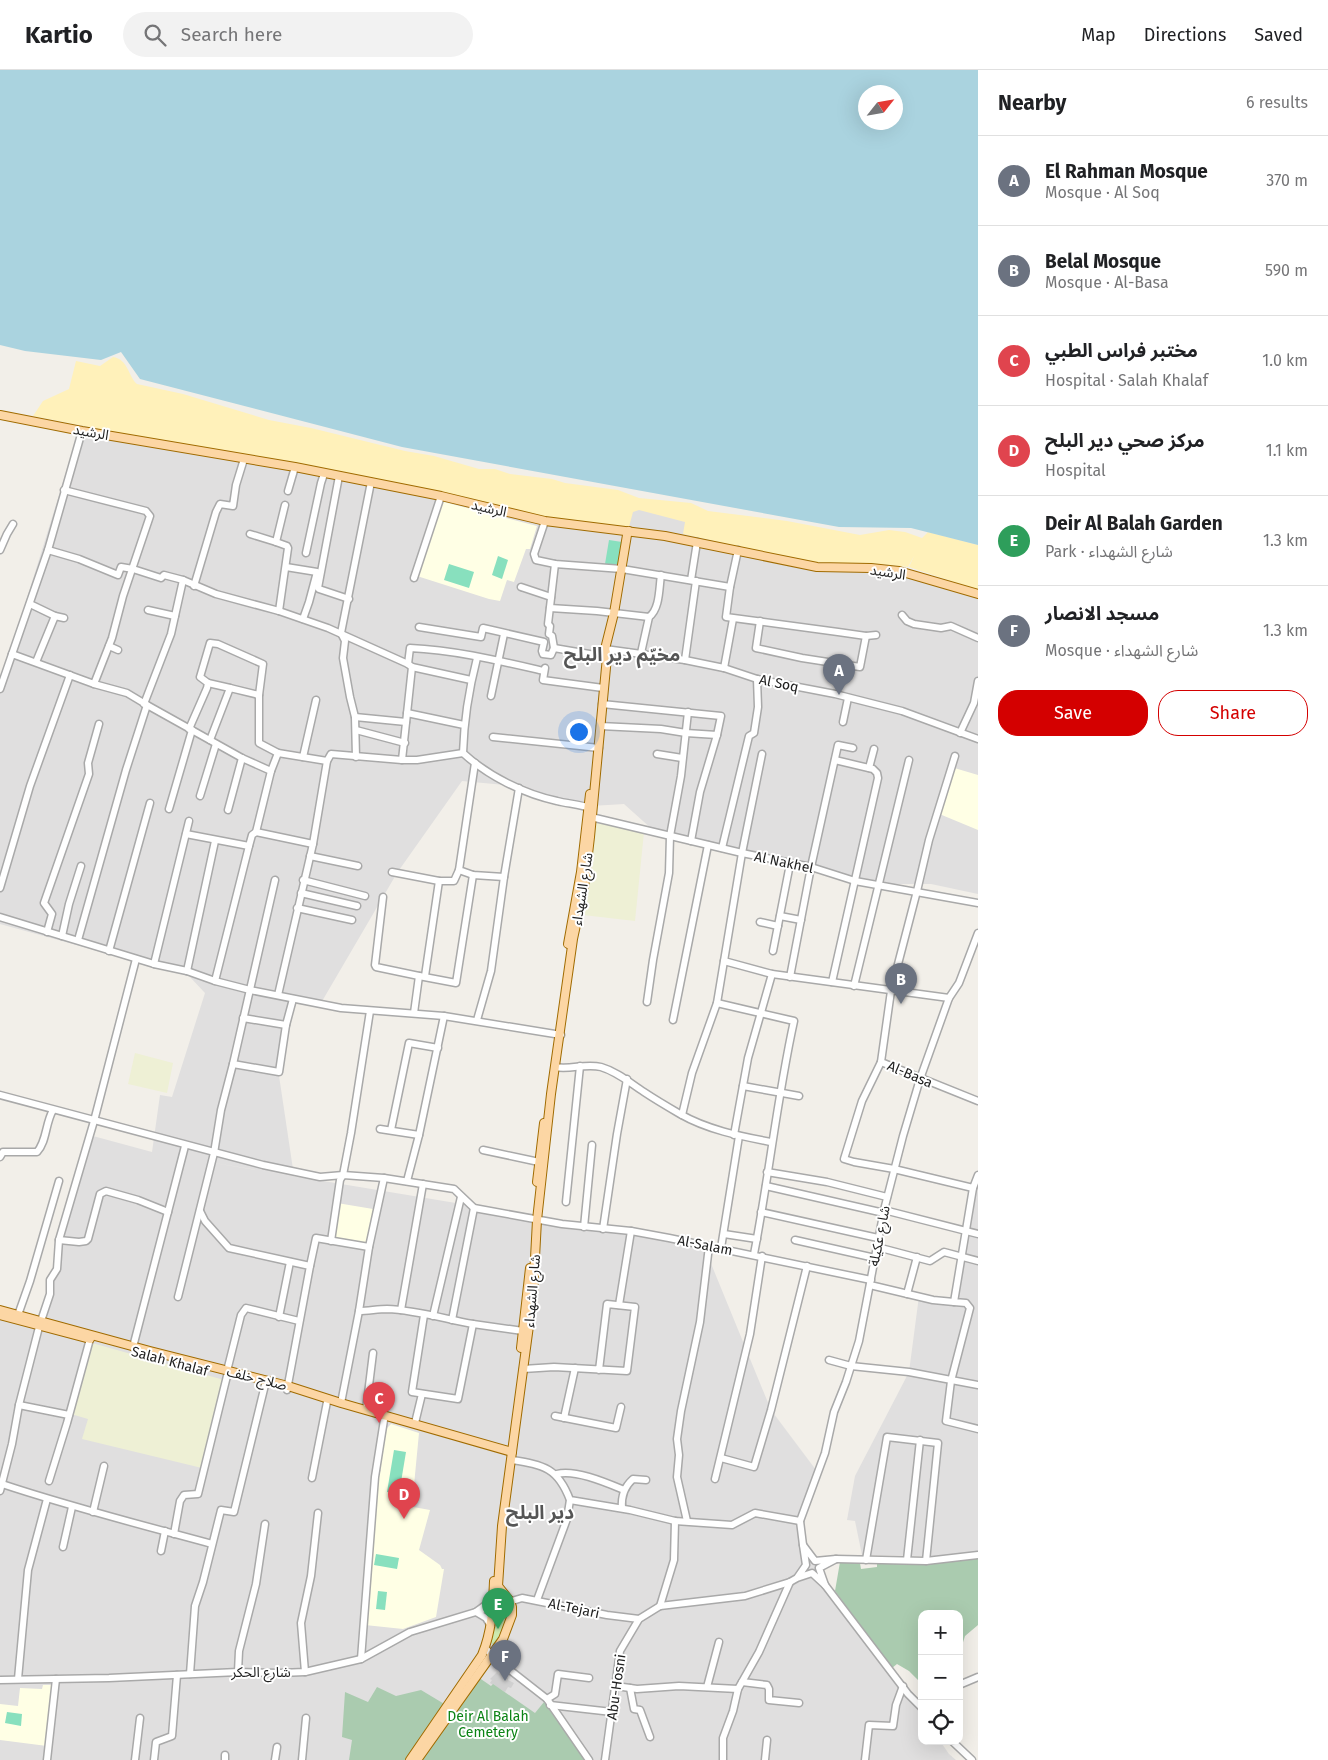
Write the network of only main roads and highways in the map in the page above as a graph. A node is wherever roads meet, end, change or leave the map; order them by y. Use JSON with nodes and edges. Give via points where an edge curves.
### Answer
{"nodes":[{"id":1,"x":0,"y":415,"type":"edge"},
{"id":2,"x":629,"y":531,"type":"junction"},
{"id":3,"x":978,"y":594,"type":"edge"},
{"id":4,"x":558,"y":1035,"type":"junction"},
{"id":5,"x":536,"y":1220,"type":"junction"},
{"id":6,"x":0,"y":1310,"type":"edge"},
{"id":7,"x":0,"y":1315,"type":"edge"},
{"id":8,"x":40,"y":1324,"type":"junction"},
{"id":9,"x":227,"y":1373,"type":"junction"},
{"id":10,"x":288,"y":1388,"type":"junction"},
{"id":11,"x":510,"y":1455,"type":"junction"},
{"id":12,"x":410,"y":1760,"type":"edge"},
{"id":13,"x":417,"y":1760,"type":"edge"}],
"edges":[{"from":1,"to":2,"type":"main road","name":"الرشيد","via":[[295,467],[545,521]]},
{"from":2,"to":3,"type":"main road","name":"الرشيد","via":[[817,567],[899,571]]},
{"from":2,"to":4,"type":"main road","name":"شارع الشهداء","via":[[606,653],[584,888]]},
{"from":4,"to":5,"type":"main road","name":"شارع الشهداء"},
{"from":4,"to":5,"type":"main road","name":"شارع الشهداء","via":[[539,1162]]},
{"from":5,"to":11,"type":"main road","name":"شارع الشهداء"},
{"from":5,"to":11,"type":"main road","name":"شارع الشهداء","via":[[533,1296]]},
{"from":6,"to":8,"type":"main road","name":"صلاح خلف"},
{"from":7,"to":8,"type":"main road","name":"Salah Khalaf"},
{"from":8,"to":9,"type":"main road","name":"صلاح خلف"},
{"from":8,"to":9,"type":"main road","name":"Salah Khalaf","via":[[90,1340]]},
{"from":9,"to":10,"type":"main road","name":"صلاح خلف"},
{"from":9,"to":10,"type":"main road","name":"Salah Khalaf","via":[[264,1385]]},
{"from":10,"to":11,"type":"main road","name":"Salah Khalaf","via":[[384,1420]]},
{"from":10,"to":11,"type":"main road","name":"صلاح خلف","via":[[415,1423]]},
{"from":11,"to":12,"type":"main road","name":"شارع الشهداء","via":[[496,1546],[494,1607],[485,1647],[474,1669]]},
{"from":11,"to":13,"type":"main road","name":"شارع الشهداء","via":[[498,1586],[510,1601],[512,1615],[504,1638]]}]}
